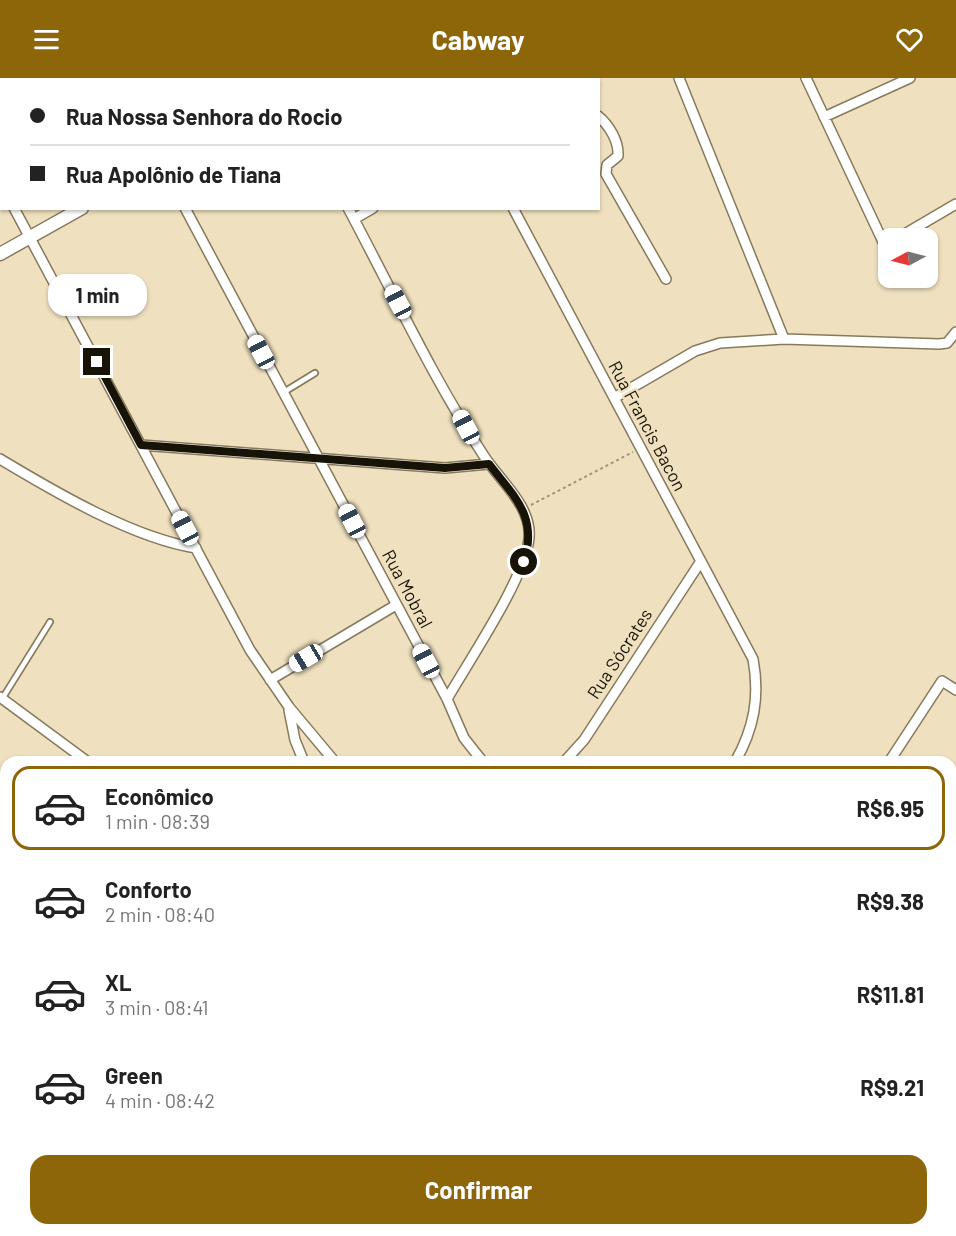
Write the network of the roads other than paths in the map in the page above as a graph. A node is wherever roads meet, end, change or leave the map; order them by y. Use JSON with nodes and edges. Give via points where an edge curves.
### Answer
{"nodes":[{"id":1,"x":679,"y":78,"type":"edge"},
{"id":2,"x":806,"y":78,"type":"edge"},
{"id":3,"x":910,"y":78,"type":"edge"},
{"id":4,"x":824,"y":117,"type":"junction"},
{"id":5,"x":600,"y":119,"type":"edge"},
{"id":6,"x":956,"y":204,"type":"edge"},
{"id":7,"x":15,"y":210,"type":"edge"},
{"id":8,"x":78,"y":210,"type":"edge"},
{"id":9,"x":186,"y":210,"type":"edge"},
{"id":10,"x":349,"y":210,"type":"edge"},
{"id":11,"x":369,"y":210,"type":"edge"},
{"id":12,"x":514,"y":210,"type":"edge"},
{"id":13,"x":354,"y":219,"type":"junction"},
{"id":14,"x":878,"y":228,"type":"edge"},
{"id":15,"x":915,"y":228,"type":"edge"},
{"id":16,"x":31,"y":237,"type":"junction"},
{"id":17,"x":0,"y":254,"type":"edge"},
{"id":18,"x":666,"y":279,"type":"dead end"},
{"id":19,"x":954,"y":336,"type":"edge"},
{"id":20,"x":784,"y":339,"type":"junction"},
{"id":21,"x":315,"y":373,"type":"dead end"},
{"id":22,"x":283,"y":393,"type":"junction"},
{"id":23,"x":614,"y":398,"type":"junction"},
{"id":24,"x":141,"y":445,"type":"junction"},
{"id":25,"x":0,"y":459,"type":"edge"},
{"id":26,"x":318,"y":459,"type":"junction"},
{"id":27,"x":489,"y":464,"type":"junction"},
{"id":28,"x":196,"y":548,"type":"junction"},
{"id":29,"x":700,"y":561,"type":"junction"},
{"id":30,"x":396,"y":604,"type":"junction"},
{"id":31,"x":50,"y":622,"type":"dead end"},
{"id":32,"x":270,"y":680,"type":"junction"},
{"id":33,"x":956,"y":690,"type":"edge"},
{"id":34,"x":1,"y":698,"type":"edge"},
{"id":35,"x":447,"y":699,"type":"junction"},
{"id":36,"x":289,"y":707,"type":"junction"},
{"id":37,"x":80,"y":756,"type":"edge"},
{"id":38,"x":302,"y":756,"type":"edge"},
{"id":39,"x":330,"y":756,"type":"edge"},
{"id":40,"x":478,"y":756,"type":"edge"},
{"id":41,"x":569,"y":756,"type":"edge"},
{"id":42,"x":738,"y":756,"type":"edge"},
{"id":43,"x":893,"y":756,"type":"edge"}],
"edges":[{"from":1,"to":20,"type":"street"},
{"from":2,"to":4,"type":"street"},
{"from":3,"to":4,"type":"street"},
{"from":4,"to":14,"type":"street"},
{"from":5,"to":18,"type":"street","via":[[619,150],[607,165],[606,174]]},
{"from":6,"to":15,"type":"street"},
{"from":7,"to":16,"type":"street"},
{"from":8,"to":16,"type":"street"},
{"from":9,"to":22,"type":"street","name":"Rua Mobral"},
{"from":10,"to":13,"type":"street"},
{"from":11,"to":13,"type":"street"},
{"from":12,"to":23,"type":"street","name":"Rua Francis Bacon"},
{"from":13,"to":27,"type":"street"},
{"from":16,"to":17,"type":"street"},
{"from":16,"to":24,"type":"street"},
{"from":19,"to":20,"type":"street","via":[[939,344]]},
{"from":20,"to":23,"type":"street","via":[[707,346]]},
{"from":21,"to":22,"type":"lane"},
{"from":22,"to":26,"type":"street","name":"Rua Mobral"},
{"from":23,"to":29,"type":"street","name":"Rua Francis Bacon"},
{"from":24,"to":26,"type":"street"},
{"from":24,"to":28,"type":"street"},
{"from":25,"to":28,"type":"street","via":[[153,537]]},
{"from":26,"to":27,"type":"street","via":[[445,468]]},
{"from":26,"to":30,"type":"street","name":"Rua Mobral"},
{"from":27,"to":35,"type":"street","via":[[523,509],[530,535],[524,562]]},
{"from":28,"to":32,"type":"street"},
{"from":29,"to":41,"type":"street","name":"Rua Sócrates","via":[[584,740]]},
{"from":29,"to":42,"type":"street","name":"Rua Francis Bacon","via":[[753,659],[756,708]]},
{"from":30,"to":32,"type":"street"},
{"from":30,"to":35,"type":"street","name":"Rua Mobral"},
{"from":31,"to":34,"type":"lane"},
{"from":32,"to":36,"type":"street"},
{"from":33,"to":43,"type":"street","via":[[942,681]]},
{"from":34,"to":37,"type":"street"},
{"from":35,"to":40,"type":"street","name":"Rua Mobral","via":[[464,738]]},
{"from":36,"to":38,"type":"street"},
{"from":36,"to":39,"type":"street"}]}
